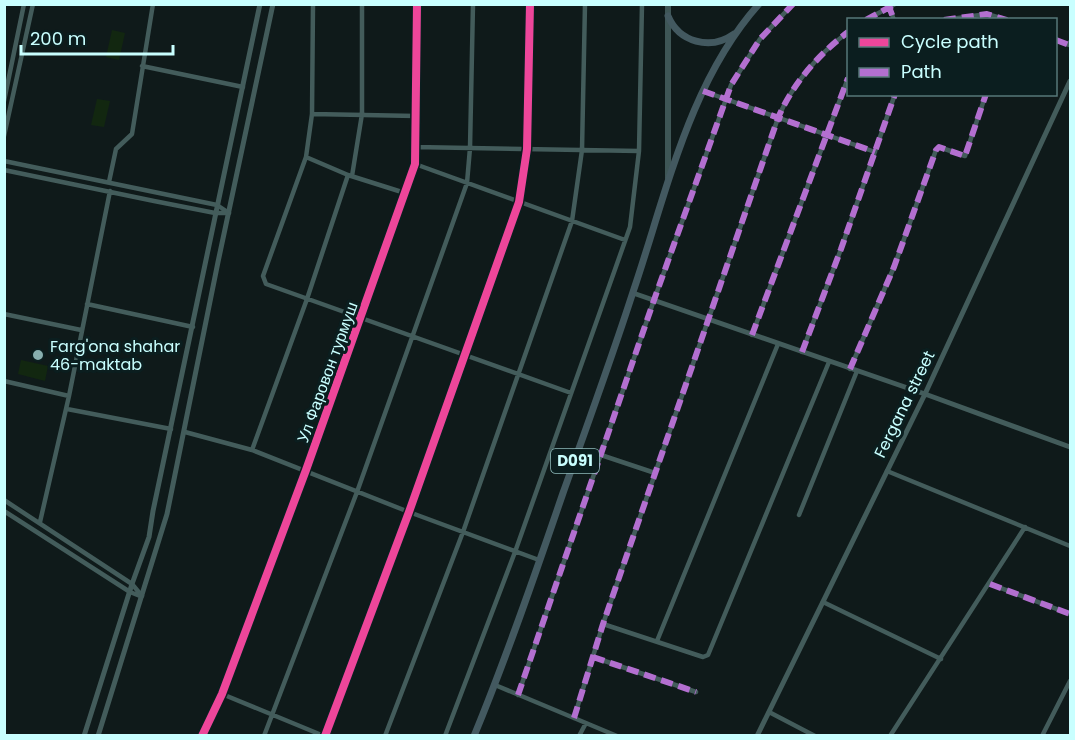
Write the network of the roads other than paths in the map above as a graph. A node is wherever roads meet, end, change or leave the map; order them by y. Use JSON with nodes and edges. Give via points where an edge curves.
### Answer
{"nodes":[{"id":1,"x":24,"y":4,"type":"edge"},
{"id":2,"x":33,"y":4,"type":"edge"},
{"id":3,"x":153,"y":4,"type":"edge"},
{"id":4,"x":260,"y":4,"type":"edge"},
{"id":5,"x":273,"y":4,"type":"edge"},
{"id":6,"x":313,"y":4,"type":"edge"},
{"id":7,"x":362,"y":4,"type":"edge"},
{"id":8,"x":417,"y":4,"type":"edge"},
{"id":9,"x":473,"y":4,"type":"edge"},
{"id":10,"x":530,"y":4,"type":"edge"},
{"id":11,"x":585,"y":4,"type":"edge"},
{"id":12,"x":642,"y":4,"type":"edge"},
{"id":13,"x":668,"y":4,"type":"edge"},
{"id":14,"x":759,"y":4,"type":"edge"},
{"id":15,"x":793,"y":4,"type":"edge"},
{"id":16,"x":895,"y":4,"type":"edge"},
{"id":17,"x":888,"y":6,"type":"edge"},
{"id":18,"x":668,"y":16,"type":"junction"},
{"id":19,"x":869,"y":18,"type":"edge"},
{"id":20,"x":958,"y":18,"type":"edge"},
{"id":21,"x":1000,"y":18,"type":"edge"},
{"id":22,"x":740,"y":28,"type":"junction"},
{"id":23,"x":847,"y":34,"type":"edge"},
{"id":24,"x":1057,"y":40,"type":"edge"},
{"id":25,"x":1071,"y":42,"type":"edge"},
{"id":26,"x":142,"y":66,"type":"junction"},
{"id":27,"x":1071,"y":81,"type":"edge"},
{"id":28,"x":847,"y":83,"type":"edge"},
{"id":29,"x":243,"y":87,"type":"junction"},
{"id":30,"x":703,"y":91,"type":"junction"},
{"id":31,"x":894,"y":96,"type":"edge"},
{"id":32,"x":985,"y":96,"type":"edge"},
{"id":33,"x":726,"y":99,"type":"junction"},
{"id":34,"x":4,"y":101,"type":"edge"},
{"id":35,"x":312,"y":114,"type":"junction"},
{"id":36,"x":362,"y":114,"type":"junction"},
{"id":37,"x":416,"y":116,"type":"junction"},
{"id":38,"x":778,"y":118,"type":"junction"},
{"id":39,"x":827,"y":135,"type":"junction"},
{"id":40,"x":4,"y":136,"type":"edge"},
{"id":41,"x":416,"y":147,"type":"junction"},
{"id":42,"x":470,"y":148,"type":"junction"},
{"id":43,"x":527,"y":149,"type":"junction"},
{"id":44,"x":582,"y":150,"type":"junction"},
{"id":45,"x":639,"y":151,"type":"junction"},
{"id":46,"x":875,"y":152,"type":"junction"},
{"id":47,"x":306,"y":157,"type":"junction"},
{"id":48,"x":4,"y":161,"type":"edge"},
{"id":49,"x":415,"y":164,"type":"junction"},
{"id":50,"x":4,"y":170,"type":"edge"},
{"id":51,"x":350,"y":175,"type":"junction"},
{"id":52,"x":109,"y":182,"type":"junction"},
{"id":53,"x":467,"y":183,"type":"junction"},
{"id":54,"x":668,"y":184,"type":"junction"},
{"id":55,"x":110,"y":191,"type":"junction"},
{"id":56,"x":405,"y":193,"type":"junction"},
{"id":57,"x":219,"y":195,"type":"junction"},
{"id":58,"x":232,"y":197,"type":"junction"},
{"id":59,"x":519,"y":202,"type":"junction"},
{"id":60,"x":207,"y":203,"type":"junction"},
{"id":61,"x":217,"y":205,"type":"junction"},
{"id":62,"x":205,"y":211,"type":"junction"},
{"id":63,"x":215,"y":213,"type":"junction"},
{"id":64,"x":229,"y":213,"type":"junction"},
{"id":65,"x":572,"y":221,"type":"junction"},
{"id":66,"x":213,"y":223,"type":"junction"},
{"id":67,"x":625,"y":240,"type":"junction"},
{"id":68,"x":633,"y":293,"type":"junction"},
{"id":69,"x":306,"y":299,"type":"junction"},
{"id":70,"x":654,"y":300,"type":"junction"},
{"id":71,"x":87,"y":304,"type":"junction"},
{"id":72,"x":4,"y":314,"type":"edge"},
{"id":73,"x":361,"y":318,"type":"junction"},
{"id":74,"x":708,"y":318,"type":"junction"},
{"id":75,"x":193,"y":327,"type":"junction"},
{"id":76,"x":81,"y":330,"type":"junction"},
{"id":77,"x":752,"y":335,"type":"junction"},
{"id":78,"x":412,"y":337,"type":"junction"},
{"id":79,"x":778,"y":344,"type":"junction"},
{"id":80,"x":802,"y":352,"type":"junction"},
{"id":81,"x":465,"y":355,"type":"junction"},
{"id":82,"x":829,"y":362,"type":"junction"},
{"id":83,"x":850,"y":369,"type":"junction"},
{"id":84,"x":857,"y":371,"type":"junction"},
{"id":85,"x":518,"y":374,"type":"junction"},
{"id":86,"x":4,"y":381,"type":"edge"},
{"id":87,"x":571,"y":393,"type":"junction"},
{"id":88,"x":925,"y":394,"type":"junction"},
{"id":89,"x":69,"y":396,"type":"junction"},
{"id":90,"x":67,"y":409,"type":"junction"},
{"id":91,"x":171,"y":429,"type":"junction"},
{"id":92,"x":185,"y":432,"type":"junction"},
{"id":93,"x":1071,"y":447,"type":"edge"},
{"id":94,"x":252,"y":450,"type":"junction"},
{"id":95,"x":601,"y":455,"type":"junction"},
{"id":96,"x":306,"y":470,"type":"junction"},
{"id":97,"x":887,"y":471,"type":"junction"},
{"id":98,"x":655,"y":473,"type":"junction"},
{"id":99,"x":357,"y":492,"type":"junction"},
{"id":100,"x":4,"y":500,"type":"edge"},
{"id":101,"x":4,"y":511,"type":"edge"},
{"id":102,"x":409,"y":512,"type":"junction"},
{"id":103,"x":798,"y":515,"type":"dead end"},
{"id":104,"x":40,"y":522,"type":"junction"},
{"id":105,"x":1025,"y":527,"type":"junction"},
{"id":106,"x":463,"y":532,"type":"junction"},
{"id":107,"x":1071,"y":546,"type":"edge"},
{"id":108,"x":515,"y":552,"type":"junction"},
{"id":109,"x":540,"y":560,"type":"junction"},
{"id":110,"x":140,"y":564,"type":"junction"},
{"id":111,"x":150,"y":573,"type":"junction"},
{"id":112,"x":132,"y":584,"type":"junction"},
{"id":113,"x":990,"y":584,"type":"junction"},
{"id":114,"x":130,"y":592,"type":"junction"},
{"id":115,"x":142,"y":596,"type":"junction"},
{"id":116,"x":822,"y":602,"type":"junction"},
{"id":117,"x":1071,"y":614,"type":"edge"},
{"id":118,"x":603,"y":624,"type":"junction"},
{"id":119,"x":657,"y":641,"type":"junction"},
{"id":120,"x":593,"y":657,"type":"junction"},
{"id":121,"x":942,"y":659,"type":"junction"},
{"id":122,"x":1071,"y":681,"type":"edge"},
{"id":123,"x":495,"y":685,"type":"junction"},
{"id":124,"x":696,"y":692,"type":"dead end"},
{"id":125,"x":222,"y":694,"type":"junction"},
{"id":126,"x":518,"y":695,"type":"junction"},
{"id":127,"x":769,"y":712,"type":"junction"},
{"id":128,"x":273,"y":715,"type":"junction"},
{"id":129,"x":574,"y":718,"type":"junction"},
{"id":130,"x":586,"y":723,"type":"junction"},
{"id":131,"x":84,"y":735,"type":"edge"},
{"id":132,"x":98,"y":735,"type":"edge"},
{"id":133,"x":202,"y":735,"type":"edge"},
{"id":134,"x":264,"y":735,"type":"edge"},
{"id":135,"x":325,"y":735,"type":"edge"},
{"id":136,"x":385,"y":735,"type":"edge"},
{"id":137,"x":445,"y":735,"type":"edge"},
{"id":138,"x":474,"y":735,"type":"edge"},
{"id":139,"x":579,"y":735,"type":"edge"},
{"id":140,"x":617,"y":735,"type":"edge"},
{"id":141,"x":757,"y":735,"type":"edge"},
{"id":142,"x":815,"y":735,"type":"edge"},
{"id":143,"x":891,"y":735,"type":"edge"},
{"id":144,"x":1042,"y":735,"type":"edge"}],
"edges":[{"from":1,"to":34,"type":"street"},
{"from":2,"to":40,"type":"street"},
{"from":3,"to":26,"type":"street"},
{"from":4,"to":29,"type":"street"},
{"from":5,"to":58,"type":"street"},
{"from":6,"to":35,"type":"street"},
{"from":7,"to":36,"type":"street"},
{"from":8,"to":37,"type":"street","name":"Ул Фаровон турмуш"},
{"from":9,"to":42,"type":"street"},
{"from":10,"to":43,"type":"street"},
{"from":11,"to":44,"type":"street"},
{"from":12,"to":45,"type":"street"},
{"from":13,"to":18,"type":"main road"},
{"from":14,"to":22,"type":"main road","number":"D091"},
{"from":15,"to":33,"type":"street","via":[[750,54]]},
{"from":16,"to":17,"type":"street"},
{"from":17,"to":19,"type":"street"},
{"from":18,"to":22,"type":"main road","via":[[682,35],[700,42],[721,41]]},
{"from":18,"to":54,"type":"main road"},
{"from":20,"to":21,"type":"street","via":[[987,14]]},
{"from":22,"to":30,"type":"main road","number":"D091"},
{"from":23,"to":38,"type":"street","via":[[819,57]]},
{"from":24,"to":25,"type":"street","via":[[1069,45]]},
{"from":26,"to":29,"type":"street"},
{"from":26,"to":52,"type":"street","via":[[132,134],[116,149]]},
{"from":27,"to":88,"type":"street","name":"Fergana street"},
{"from":28,"to":39,"type":"street"},
{"from":29,"to":57,"type":"street"},
{"from":30,"to":33,"type":"street"},
{"from":30,"to":54,"type":"main road","number":"D091"},
{"from":31,"to":46,"type":"street"},
{"from":32,"to":83,"type":"street","via":[[965,156],[939,147],[936,150],[894,267]]},
{"from":33,"to":38,"type":"street"},
{"from":33,"to":70,"type":"street"},
{"from":35,"to":36,"type":"street"},
{"from":35,"to":47,"type":"street"},
{"from":36,"to":37,"type":"street"},
{"from":36,"to":51,"type":"street"},
{"from":37,"to":41,"type":"street","name":"Ул Фаровон турмуш"},
{"from":38,"to":39,"type":"street"},
{"from":38,"to":74,"type":"street"},
{"from":39,"to":46,"type":"street"},
{"from":39,"to":77,"type":"street"},
{"from":41,"to":42,"type":"street"},
{"from":41,"to":49,"type":"street","name":"Ул Фаровон турмуш"},
{"from":42,"to":43,"type":"street"},
{"from":42,"to":53,"type":"street"},
{"from":43,"to":44,"type":"street"},
{"from":43,"to":59,"type":"street"},
{"from":44,"to":45,"type":"street"},
{"from":44,"to":65,"type":"street"},
{"from":45,"to":67,"type":"street"},
{"from":46,"to":80,"type":"street"},
{"from":47,"to":51,"type":"street"},
{"from":47,"to":69,"type":"street","via":[[263,276],[266,284]]},
{"from":48,"to":52,"type":"street"},
{"from":49,"to":53,"type":"street"},
{"from":49,"to":56,"type":"street","name":"Ул Фаровон турмуш"},
{"from":50,"to":55,"type":"street"},
{"from":51,"to":56,"type":"street"},
{"from":51,"to":69,"type":"street"},
{"from":52,"to":60,"type":"street"},
{"from":53,"to":59,"type":"street"},
{"from":53,"to":78,"type":"street"},
{"from":54,"to":68,"type":"main road","number":"D091"},
{"from":55,"to":62,"type":"street"},
{"from":55,"to":71,"type":"street"},
{"from":56,"to":73,"type":"street","name":"Ул Фаровон турмуш"},
{"from":57,"to":58,"type":"street"},
{"from":57,"to":60,"type":"street"},
{"from":57,"to":61,"type":"street"},
{"from":58,"to":64,"type":"street"},
{"from":59,"to":65,"type":"street"},
{"from":59,"to":81,"type":"street"},
{"from":60,"to":61,"type":"street"},
{"from":61,"to":63,"type":"street"},
{"from":61,"to":64,"type":"street"},
{"from":62,"to":63,"type":"street"},
{"from":62,"to":66,"type":"street"},
{"from":63,"to":64,"type":"street"},
{"from":63,"to":66,"type":"street"},
{"from":64,"to":92,"type":"street"},
{"from":65,"to":67,"type":"street"},
{"from":65,"to":85,"type":"street"},
{"from":66,"to":75,"type":"street"},
{"from":67,"to":87,"type":"street"},
{"from":68,"to":70,"type":"street"},
{"from":68,"to":109,"type":"main road","number":"D091"},
{"from":69,"to":73,"type":"street"},
{"from":69,"to":94,"type":"street"},
{"from":70,"to":74,"type":"street"},
{"from":70,"to":95,"type":"street"},
{"from":71,"to":75,"type":"street"},
{"from":71,"to":76,"type":"street"},
{"from":72,"to":76,"type":"street"},
{"from":73,"to":78,"type":"street"},
{"from":73,"to":96,"type":"street","name":"Ул Фаровон турмуш"},
{"from":74,"to":77,"type":"street"},
{"from":74,"to":98,"type":"street"},
{"from":75,"to":91,"type":"street"},
{"from":76,"to":89,"type":"street"},
{"from":77,"to":79,"type":"street"},
{"from":78,"to":81,"type":"street"},
{"from":78,"to":99,"type":"street"},
{"from":79,"to":80,"type":"street"},
{"from":79,"to":119,"type":"street"},
{"from":80,"to":82,"type":"street"},
{"from":81,"to":85,"type":"street"},
{"from":81,"to":102,"type":"street"},
{"from":82,"to":83,"type":"street"},
{"from":82,"to":119,"type":"street","via":[[708,655],[703,657]]},
{"from":83,"to":84,"type":"street"},
{"from":84,"to":88,"type":"street"},
{"from":84,"to":103,"type":"street"},
{"from":85,"to":87,"type":"street"},
{"from":85,"to":106,"type":"street"},
{"from":86,"to":89,"type":"street"},
{"from":87,"to":108,"type":"street"},
{"from":88,"to":93,"type":"street"},
{"from":88,"to":97,"type":"street","name":"Fergana street"},
{"from":89,"to":90,"type":"street"},
{"from":90,"to":91,"type":"street"},
{"from":90,"to":104,"type":"street"},
{"from":91,"to":110,"type":"street"},
{"from":92,"to":94,"type":"street"},
{"from":92,"to":111,"type":"street"},
{"from":94,"to":96,"type":"street"},
{"from":95,"to":98,"type":"street"},
{"from":95,"to":126,"type":"street"},
{"from":96,"to":99,"type":"street"},
{"from":96,"to":125,"type":"street","name":"Ул Фаровон турмуш"},
{"from":97,"to":105,"type":"street"},
{"from":97,"to":116,"type":"street","name":"Fergana street"},
{"from":98,"to":118,"type":"street"},
{"from":99,"to":102,"type":"street"},
{"from":99,"to":128,"type":"street"},
{"from":100,"to":104,"type":"street"},
{"from":101,"to":114,"type":"street"},
{"from":102,"to":106,"type":"street"},
{"from":102,"to":135,"type":"street"},
{"from":104,"to":112,"type":"street"},
{"from":105,"to":107,"type":"street"},
{"from":105,"to":113,"type":"street"},
{"from":106,"to":108,"type":"street"},
{"from":106,"to":136,"type":"street"},
{"from":108,"to":109,"type":"street"},
{"from":108,"to":137,"type":"street"},
{"from":109,"to":123,"type":"main road","number":"D091"},
{"from":110,"to":111,"type":"street","via":[[143,572]]},
{"from":110,"to":112,"type":"street"},
{"from":111,"to":115,"type":"street"},
{"from":112,"to":114,"type":"street"},
{"from":112,"to":115,"type":"street"},
{"from":113,"to":117,"type":"street"},
{"from":113,"to":121,"type":"street"},
{"from":114,"to":115,"type":"street"},
{"from":114,"to":131,"type":"street"},
{"from":115,"to":132,"type":"street"},
{"from":116,"to":121,"type":"street"},
{"from":116,"to":127,"type":"street","name":"Fergana street"},
{"from":118,"to":119,"type":"street"},
{"from":118,"to":120,"type":"street"},
{"from":120,"to":124,"type":"street"},
{"from":120,"to":129,"type":"street"},
{"from":121,"to":143,"type":"street"},
{"from":122,"to":144,"type":"street"},
{"from":123,"to":126,"type":"street"},
{"from":123,"to":138,"type":"main road","number":"D091"},
{"from":125,"to":128,"type":"street"},
{"from":125,"to":133,"type":"street","name":"Ул Фаровон турмуш"},
{"from":126,"to":129,"type":"street"},
{"from":127,"to":141,"type":"street","name":"Fergana street"},
{"from":127,"to":142,"type":"street"},
{"from":128,"to":134,"type":"street"},
{"from":128,"to":135,"type":"street"},
{"from":129,"to":130,"type":"street"},
{"from":130,"to":139,"type":"street"},
{"from":130,"to":140,"type":"street"}]}
